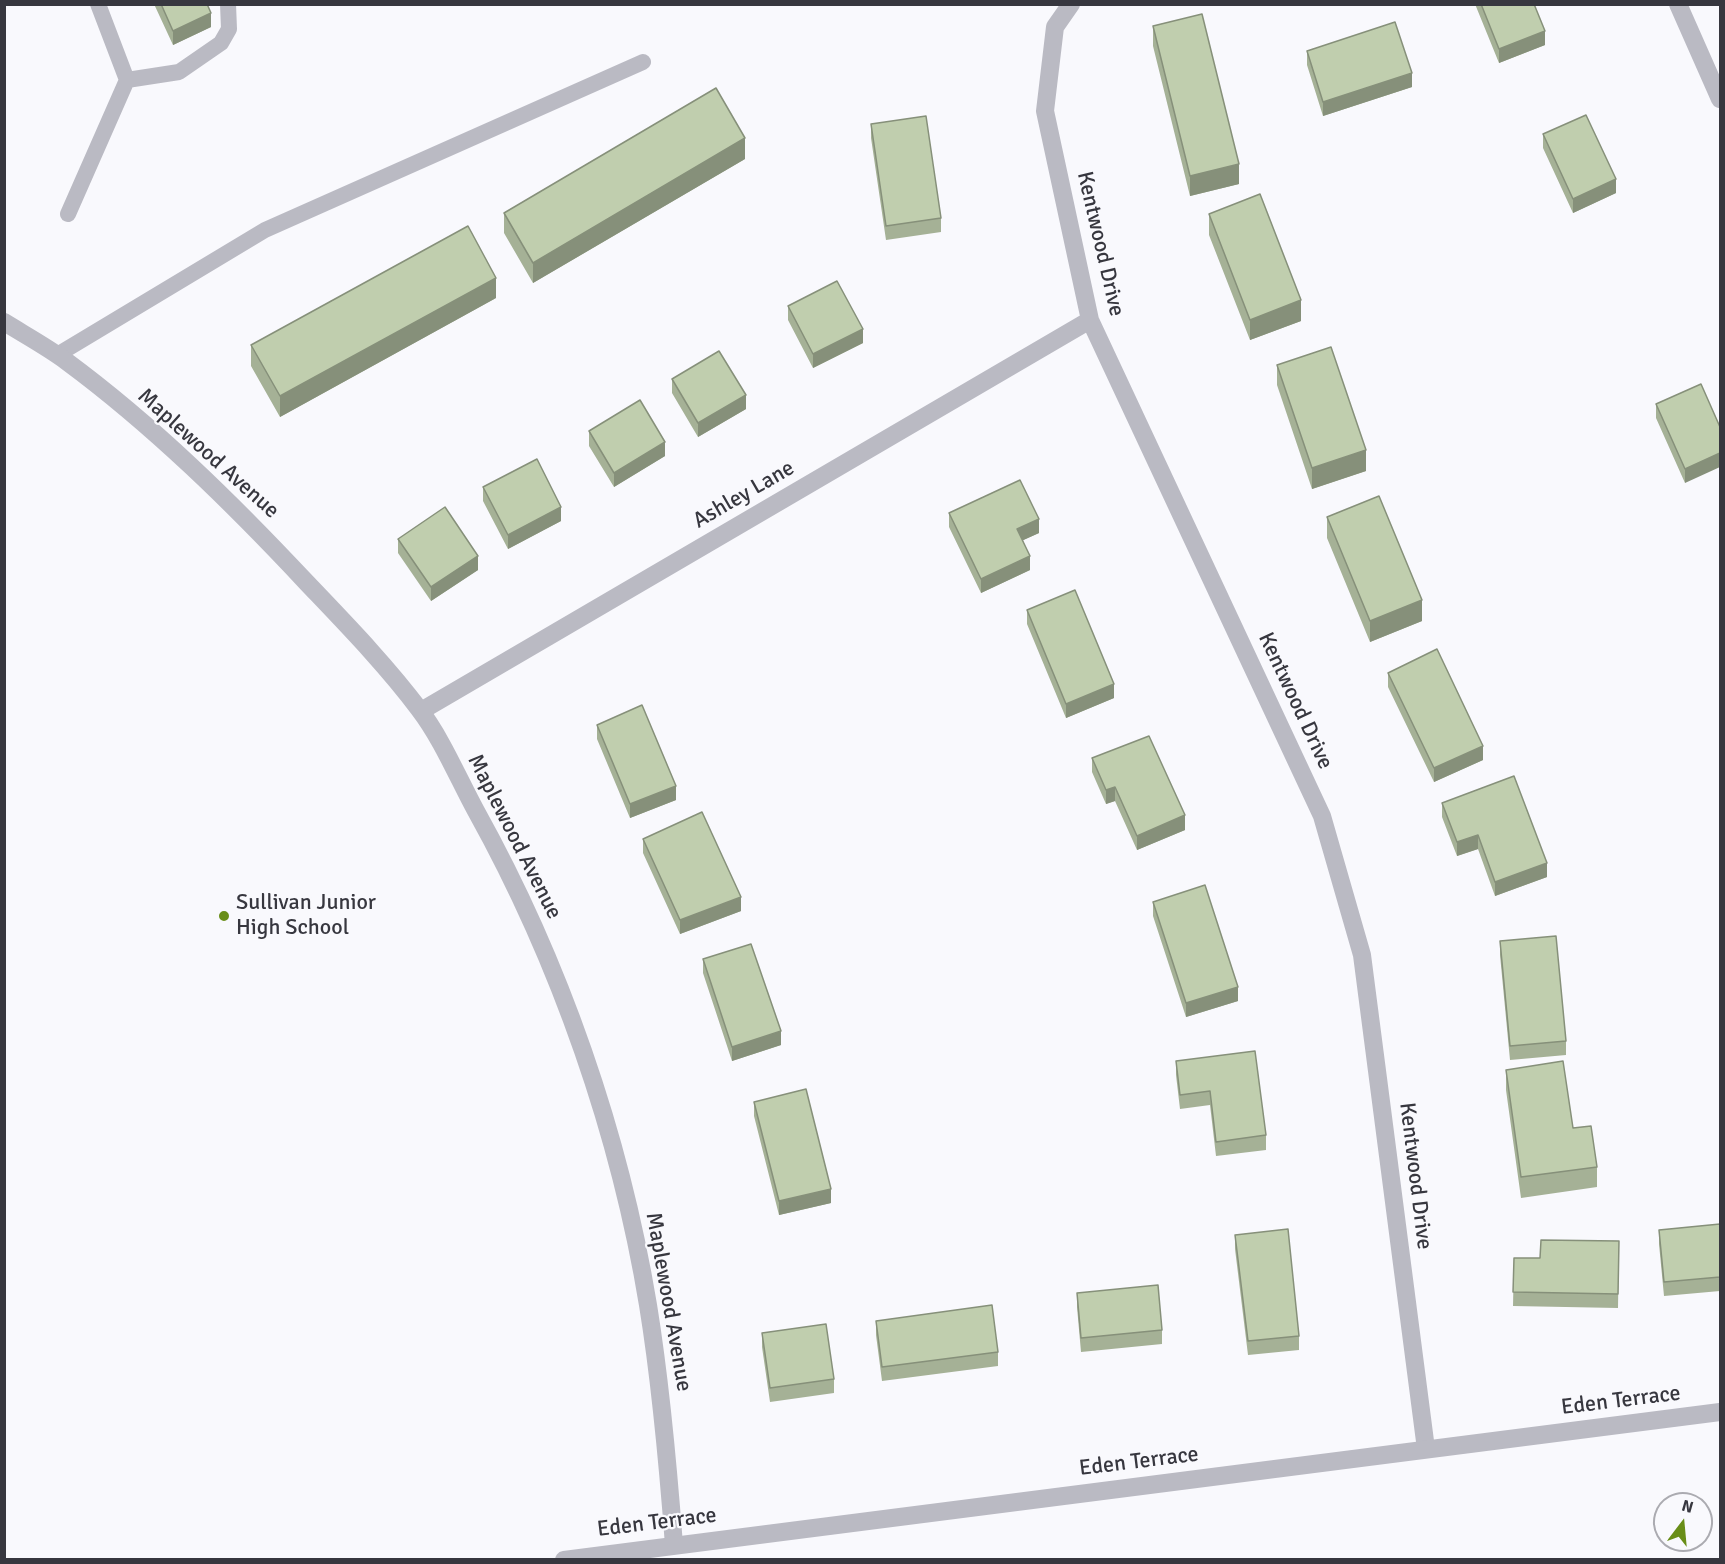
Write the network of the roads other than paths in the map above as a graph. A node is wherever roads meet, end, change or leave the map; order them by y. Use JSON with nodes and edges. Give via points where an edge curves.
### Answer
{"nodes":[{"id":1,"x":98,"y":4,"type":"edge"},
{"id":2,"x":228,"y":4,"type":"edge"},
{"id":3,"x":1071,"y":4,"type":"edge"},
{"id":4,"x":1678,"y":4,"type":"edge"},
{"id":5,"x":643,"y":62,"type":"dead end"},
{"id":6,"x":127,"y":80,"type":"junction"},
{"id":7,"x":1720,"y":99,"type":"edge"},
{"id":8,"x":68,"y":214,"type":"dead end"},
{"id":9,"x":1090,"y":320,"type":"junction"},
{"id":10,"x":4,"y":322,"type":"edge"},
{"id":11,"x":57,"y":355,"type":"junction"},
{"id":12,"x":421,"y":711,"type":"junction"},
{"id":13,"x":1720,"y":1412,"type":"edge"},
{"id":14,"x":1426,"y":1449,"type":"junction"},
{"id":15,"x":674,"y":1545,"type":"junction"},
{"id":16,"x":564,"y":1560,"type":"edge"}],
"edges":[{"from":1,"to":6,"type":"lane"},
{"from":2,"to":6,"type":"lane","via":[[229,29],[221,43],[179,72]]},
{"from":3,"to":9,"type":"street","name":"Kentwood Drive","via":[[1055,27],[1045,111]]},
{"from":4,"to":7,"type":"street"},
{"from":5,"to":11,"type":"lane","via":[[265,230]]},
{"from":6,"to":8,"type":"lane"},
{"from":9,"to":12,"type":"street","name":"Ashley Lane"},
{"from":9,"to":14,"type":"street","name":"Kentwood Drive","via":[[1322,816],[1362,955]]},
{"from":10,"to":11,"type":"street","name":"Maplewood Avenue"},
{"from":11,"to":12,"type":"street","name":"Maplewood Avenue","via":[[175,451],[260,533],[342,619]]},
{"from":12,"to":15,"type":"street","name":"Maplewood Avenue","via":[[499,852],[548,961],[589,1072],[622,1186],[647,1302],[664,1420]]},
{"from":13,"to":14,"type":"street","name":"Eden Terrace"},
{"from":14,"to":15,"type":"street","name":"Eden Terrace"},
{"from":15,"to":16,"type":"street","name":"Eden Terrace"}]}
